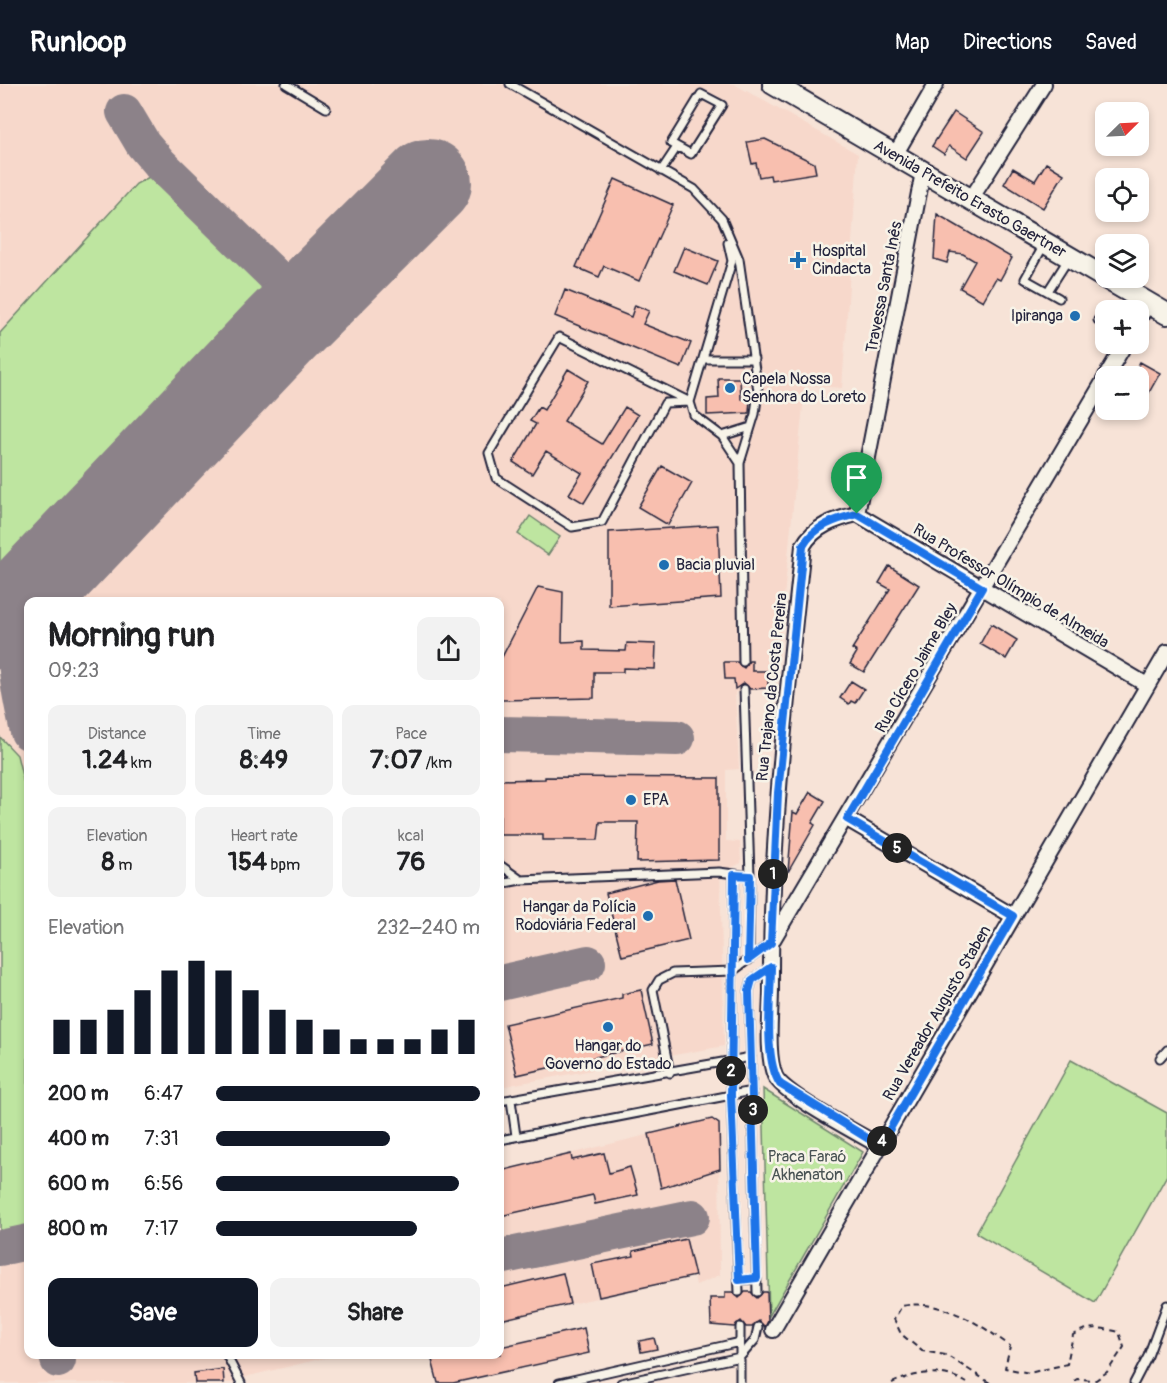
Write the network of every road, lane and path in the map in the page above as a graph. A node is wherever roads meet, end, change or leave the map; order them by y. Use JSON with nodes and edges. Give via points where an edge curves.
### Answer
{"nodes":[{"id":1,"x":286,"y":84,"type":"edge"},
{"id":2,"x":510,"y":84,"type":"edge"},
{"id":3,"x":773,"y":84,"type":"edge"},
{"id":4,"x":936,"y":84,"type":"edge"},
{"id":5,"x":1044,"y":84,"type":"edge"},
{"id":6,"x":326,"y":108,"type":"dead end"},
{"id":7,"x":677,"y":147,"type":"junction"},
{"id":8,"x":895,"y":155,"type":"junction"},
{"id":9,"x":661,"y":171,"type":"junction"},
{"id":10,"x":923,"y":172,"type":"junction"},
{"id":11,"x":970,"y":200,"type":"junction"},
{"id":12,"x":722,"y":219,"type":"junction"},
{"id":13,"x":1046,"y":243,"type":"junction"},
{"id":14,"x":1070,"y":257,"type":"junction"},
{"id":15,"x":1047,"y":291,"type":"junction"},
{"id":16,"x":1059,"y":298,"type":"dead end"},
{"id":17,"x":1128,"y":300,"type":"edge"},
{"id":18,"x":1149,"y":312,"type":"edge"},
{"id":19,"x":1167,"y":314,"type":"edge"},
{"id":20,"x":703,"y":359,"type":"junction"},
{"id":21,"x":754,"y":359,"type":"junction"},
{"id":22,"x":1095,"y":396,"type":"edge"},
{"id":23,"x":690,"y":402,"type":"junction"},
{"id":24,"x":751,"y":427,"type":"junction"},
{"id":25,"x":722,"y":436,"type":"junction"},
{"id":26,"x":740,"y":463,"type":"junction"},
{"id":27,"x":857,"y":514,"type":"junction"},
{"id":28,"x":982,"y":588,"type":"junction"},
{"id":29,"x":1167,"y":652,"type":"edge"},
{"id":30,"x":743,"y":662,"type":"dead end"},
{"id":31,"x":1147,"y":686,"type":"junction"},
{"id":32,"x":744,"y":689,"type":"dead end"},
{"id":33,"x":847,"y":819,"type":"junction"},
{"id":34,"x":504,"y":868,"type":"edge"},
{"id":35,"x":734,"y":875,"type":"junction"},
{"id":36,"x":750,"y":876,"type":"junction"},
{"id":37,"x":521,"y":880,"type":"junction"},
{"id":38,"x":504,"y":883,"type":"edge"},
{"id":39,"x":1013,"y":916,"type":"junction"},
{"id":40,"x":771,"y":943,"type":"junction"},
{"id":41,"x":748,"y":960,"type":"junction"},
{"id":42,"x":771,"y":967,"type":"junction"},
{"id":43,"x":733,"y":971,"type":"junction"},
{"id":44,"x":1167,"y":1050,"type":"edge"},
{"id":45,"x":751,"y":1057,"type":"junction"},
{"id":46,"x":1160,"y":1058,"type":"dead end"},
{"id":47,"x":732,"y":1061,"type":"junction"},
{"id":48,"x":670,"y":1073,"type":"junction"},
{"id":49,"x":752,"y":1091,"type":"junction"},
{"id":50,"x":731,"y":1095,"type":"junction"},
{"id":51,"x":511,"y":1100,"type":"junction"},
{"id":52,"x":504,"y":1101,"type":"edge"},
{"id":53,"x":516,"y":1136,"type":"junction"},
{"id":54,"x":504,"y":1139,"type":"edge"},
{"id":55,"x":880,"y":1146,"type":"junction"},
{"id":56,"x":757,"y":1278,"type":"junction"},
{"id":57,"x":739,"y":1280,"type":"junction"},
{"id":58,"x":739,"y":1292,"type":"dead end"},
{"id":59,"x":757,"y":1292,"type":"dead end"},
{"id":60,"x":1167,"y":1305,"type":"edge"},
{"id":61,"x":740,"y":1327,"type":"dead end"},
{"id":62,"x":758,"y":1327,"type":"dead end"},
{"id":63,"x":773,"y":1330,"type":"dead end"},
{"id":64,"x":740,"y":1342,"type":"junction"},
{"id":65,"x":740,"y":1357,"type":"junction"},
{"id":66,"x":670,"y":1358,"type":"junction"},
{"id":67,"x":229,"y":1359,"type":"edge"},
{"id":68,"x":673,"y":1371,"type":"junction"},
{"id":69,"x":592,"y":1379,"type":"edge"},
{"id":70,"x":241,"y":1383,"type":"edge"},
{"id":71,"x":559,"y":1383,"type":"edge"},
{"id":72,"x":621,"y":1383,"type":"edge"},
{"id":73,"x":740,"y":1383,"type":"edge"},
{"id":74,"x":892,"y":1383,"type":"edge"},
{"id":75,"x":967,"y":1383,"type":"edge"},
{"id":76,"x":990,"y":1383,"type":"edge"},
{"id":77,"x":1071,"y":1383,"type":"edge"},
{"id":78,"x":1134,"y":1383,"type":"edge"}],
"edges":[{"from":1,"to":6,"type":"lane"},
{"from":2,"to":9,"type":"lane"},
{"from":3,"to":8,"type":"main road","name":"Avenida Prefeito Erasto Gaertner"},
{"from":4,"to":8,"type":"street"},
{"from":5,"to":11,"type":"street"},
{"from":7,"to":7,"type":"lane","via":[[671,143],[701,93],[722,105],[691,154]]},
{"from":7,"to":9,"type":"lane"},
{"from":8,"to":10,"type":"main road","name":"Avenida Prefeito Erasto Gaertner"},
{"from":9,"to":12,"type":"lane","via":[[694,189]]},
{"from":10,"to":11,"type":"main road","name":"Avenida Prefeito Erasto Gaertner"},
{"from":10,"to":27,"type":"street","name":"Travessa Santa Inês"},
{"from":11,"to":13,"type":"main road","name":"Avenida Prefeito Erasto Gaertner"},
{"from":12,"to":20,"type":"lane","via":[[732,261]]},
{"from":12,"to":21,"type":"lane","via":[[739,260]]},
{"from":13,"to":14,"type":"main road","name":"Avenida Prefeito Erasto Gaertner"},
{"from":13,"to":15,"type":"lane","via":[[1025,279]]},
{"from":14,"to":15,"type":"lane"},
{"from":14,"to":17,"type":"main road","name":"Avenida Prefeito Erasto Gaertner"},
{"from":15,"to":16,"type":"lane"},
{"from":18,"to":19,"type":"main road","name":"Avenida Prefeito Erasto Gaertner"},
{"from":20,"to":21,"type":"lane"},
{"from":20,"to":23,"type":"lane"},
{"from":21,"to":24,"type":"lane","via":[[758,391]]},
{"from":22,"to":28,"type":"street","name":"Rua Cícero Jaime Bley"},
{"from":23,"to":23,"type":"lane","via":[[559,337],[489,453],[496,478],[572,527],[602,522],[665,404]]},
{"from":23,"to":25,"type":"lane","via":[[694,415]]},
{"from":24,"to":25,"type":"lane"},
{"from":24,"to":26,"type":"lane"},
{"from":25,"to":26,"type":"lane"},
{"from":26,"to":30,"type":"lane"},
{"from":27,"to":28,"type":"street","name":"Rua Professor Olímpio de Almeida"},
{"from":27,"to":40,"type":"street","name":"Rua Trajano da Costa Pereira","via":[[816,530],[803,546],[778,793]]},
{"from":28,"to":31,"type":"street","name":"Rua Professor Olímpio de Almeida"},
{"from":28,"to":33,"type":"street","name":"Rua Cícero Jaime Bley"},
{"from":29,"to":31,"type":"street","name":"Rua Vereador Augusto Staben"},
{"from":31,"to":39,"type":"street","name":"Rua Vereador Augusto Staben"},
{"from":32,"to":36,"type":"lane"},
{"from":33,"to":39,"type":"street"},
{"from":33,"to":40,"type":"street","name":"Rua Cícero Jaime Bley"},
{"from":34,"to":37,"type":"lane"},
{"from":35,"to":36,"type":"lane"},
{"from":35,"to":37,"type":"lane","via":[[719,872]]},
{"from":35,"to":43,"type":"lane"},
{"from":36,"to":41,"type":"lane"},
{"from":37,"to":38,"type":"lane"},
{"from":39,"to":55,"type":"street","name":"Rua Vereador Augusto Staben"},
{"from":40,"to":41,"type":"lane"},
{"from":40,"to":42,"type":"street","name":"Rua Trajano da Costa Pereira"},
{"from":41,"to":43,"type":"lane"},
{"from":42,"to":45,"type":"lane","via":[[749,985]]},
{"from":42,"to":55,"type":"street","name":"Rua Trajano da Costa Pereira","via":[[771,1058],[775,1077],[787,1090]]},
{"from":43,"to":47,"type":"lane"},
{"from":43,"to":48,"type":"lane","via":[[673,973],[659,980],[653,990]]},
{"from":44,"to":46,"type":"lane"},
{"from":45,"to":47,"type":"lane"},
{"from":45,"to":49,"type":"lane"},
{"from":47,"to":48,"type":"lane"},
{"from":47,"to":50,"type":"lane"},
{"from":48,"to":51,"type":"lane"},
{"from":49,"to":50,"type":"lane"},
{"from":49,"to":56,"type":"lane"},
{"from":50,"to":53,"type":"lane"},
{"from":50,"to":57,"type":"lane"},
{"from":51,"to":52,"type":"lane"},
{"from":51,"to":53,"type":"lane"},
{"from":53,"to":54,"type":"lane"},
{"from":55,"to":63,"type":"street","name":"Rua Vereador Augusto Staben"},
{"from":56,"to":57,"type":"lane"},
{"from":56,"to":59,"type":"lane"},
{"from":57,"to":58,"type":"lane"},
{"from":60,"to":78,"type":"lane"},
{"from":61,"to":64,"type":"lane"},
{"from":62,"to":65,"type":"lane","via":[[755,1340]]},
{"from":64,"to":65,"type":"lane"},
{"from":64,"to":66,"type":"lane"},
{"from":65,"to":68,"type":"lane"},
{"from":65,"to":73,"type":"lane"},
{"from":66,"to":68,"type":"lane"},
{"from":66,"to":69,"type":"lane"},
{"from":67,"to":70,"type":"lane"},
{"from":68,"to":72,"type":"lane"},
{"from":69,"to":71,"type":"lane"},
{"from":74,"to":75,"type":"path","via":[[927,1371]]},
{"from":76,"to":77,"type":"path","via":[[946,1355],[922,1351],[901,1334],[894,1319],[902,1306],[918,1302],[967,1318],[1010,1346],[1005,1368],[1029,1373],[1067,1364],[1073,1335],[1083,1329],[1119,1332],[1124,1347],[1107,1372],[1096,1380],[1077,1379]]}]}
